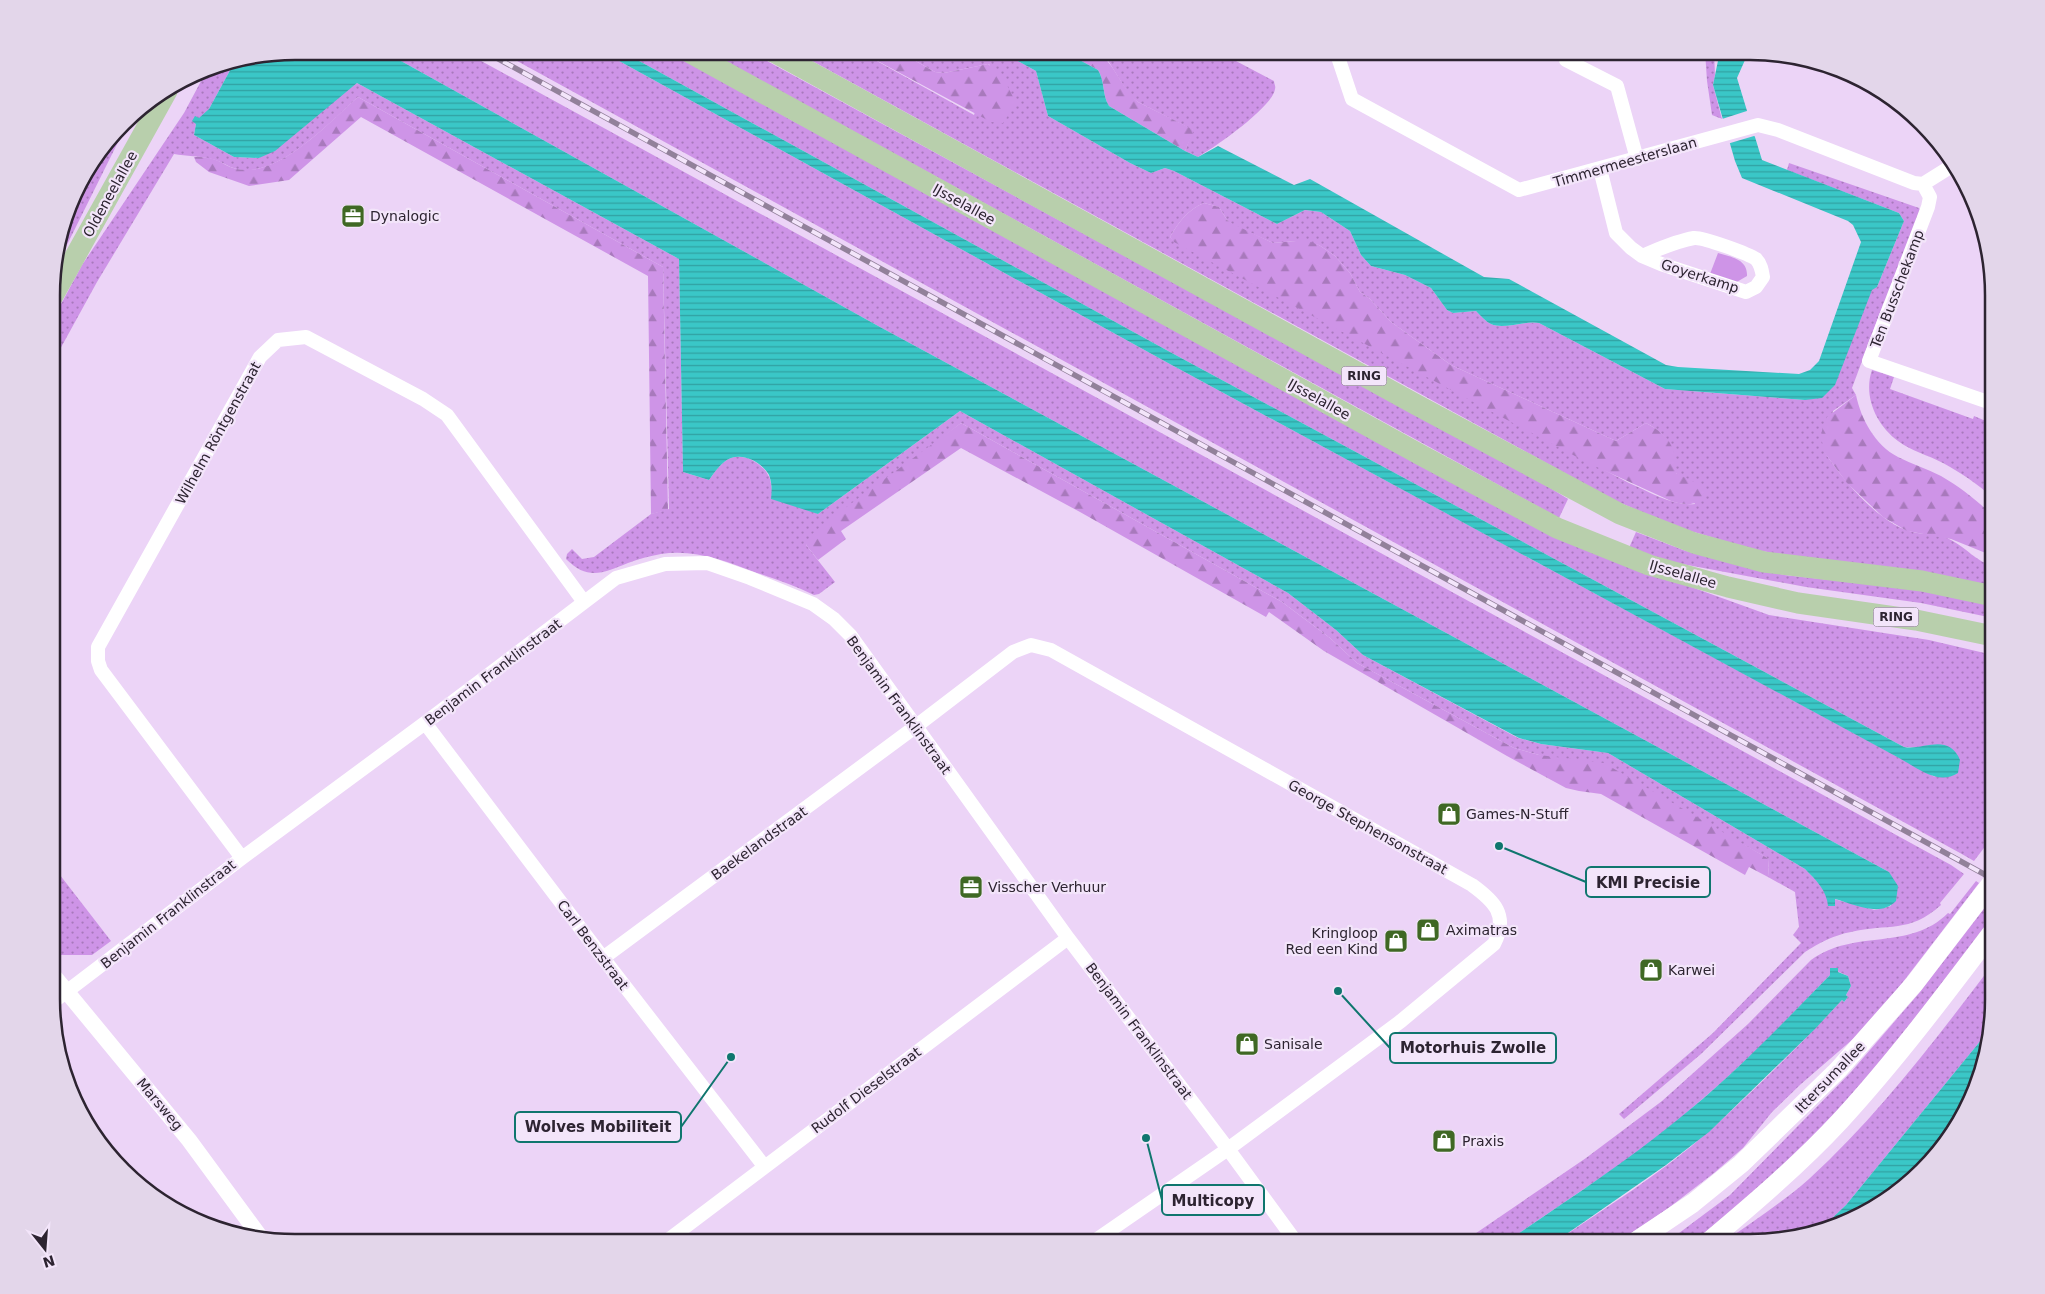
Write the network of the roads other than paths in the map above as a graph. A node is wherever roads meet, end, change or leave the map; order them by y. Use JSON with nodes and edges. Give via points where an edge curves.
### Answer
{"nodes":[{"id":1,"x":702,"y":60,"type":"edge"},
{"id":2,"x":788,"y":60,"type":"edge"},
{"id":3,"x":1339,"y":60,"type":"edge"},
{"id":4,"x":1566,"y":60,"type":"edge"},
{"id":5,"x":161,"y":103,"type":"edge"},
{"id":6,"x":1637,"y":159,"type":"junction"},
{"id":7,"x":1948,"y":168,"type":"edge"},
{"id":8,"x":1600,"y":169,"type":"junction"},
{"id":9,"x":1923,"y":184,"type":"junction"},
{"id":10,"x":1642,"y":256,"type":"junction"},
{"id":11,"x":61,"y":282,"type":"edge"},
{"id":12,"x":1985,"y":401,"type":"edge"},
{"id":13,"x":1985,"y":594,"type":"edge"},
{"id":14,"x":584,"y":602,"type":"junction"},
{"id":15,"x":1985,"y":634,"type":"edge"},
{"id":16,"x":425,"y":723,"type":"junction"},
{"id":17,"x":915,"y":727,"type":"junction"},
{"id":18,"x":242,"y":858,"type":"junction"},
{"id":19,"x":1985,"y":891,"type":"edge"},
{"id":20,"x":1068,"y":938,"type":"junction"},
{"id":21,"x":1985,"y":942,"type":"edge"},
{"id":22,"x":603,"y":958,"type":"junction"},
{"id":23,"x":60,"y":983,"type":"edge"},
{"id":24,"x":67,"y":992,"type":"junction"},
{"id":25,"x":60,"y":997,"type":"edge"},
{"id":26,"x":1228,"y":1149,"type":"junction"},
{"id":27,"x":764,"y":1166,"type":"junction"},
{"id":28,"x":255,"y":1230,"type":"edge"},
{"id":29,"x":676,"y":1234,"type":"edge"},
{"id":30,"x":1105,"y":1234,"type":"edge"},
{"id":31,"x":1290,"y":1234,"type":"edge"},
{"id":32,"x":1647,"y":1234,"type":"edge"},
{"id":33,"x":1717,"y":1234,"type":"edge"}],
"edges":[{"from":1,"to":15,"type":"main road","name":"IJsselallee","number":"RING","via":[[1557,528],[1649,565],[1728,587]]},
{"from":2,"to":13,"type":"main road","number":"RING","via":[[1620,514],[1694,544],[1764,562],[1922,581]]},
{"from":3,"to":8,"type":"street","name":"Timmermeesterslaan","via":[[1352,99],[1519,190]]},
{"from":4,"to":6,"type":"street","via":[[1617,86]]},
{"from":5,"to":11,"type":"main road","name":"Oldeneelallee"},
{"from":6,"to":8,"type":"street","name":"Timmermeesterslaan"},
{"from":6,"to":9,"type":"street","name":"Timmermeesterslaan","via":[[1758,125]]},
{"from":7,"to":9,"type":"street"},
{"from":8,"to":10,"type":"street","name":"Goyerkamp","via":[[1616,233]]},
{"from":9,"to":12,"type":"street","name":"Ten Busschekamp","via":[[1930,197],[1928,207],[1869,361]]},
{"from":10,"to":10,"type":"street","name":"Goyerkamp","via":[[1746,292],[1756,287],[1763,277],[1757,260],[1709,240],[1696,238],[1676,242]]},
{"from":14,"to":16,"type":"street","name":"Benjamin Franklinstraat"},
{"from":14,"to":17,"type":"street","name":"Benjamin Franklinstraat","via":[[616,578],[665,564],[707,563],[750,578],[813,604],[834,619],[851,636]]},
{"from":14,"to":18,"type":"street","name":"Wilhelm Röntgenstraat","via":[[447,415],[306,336],[278,340],[260,358],[98,647],[101,670]]},
{"from":16,"to":18,"type":"street","name":"Benjamin Franklinstraat"},
{"from":16,"to":22,"type":"street","name":"Carl Benzstraat"},
{"from":17,"to":20,"type":"street","name":"Benjamin Franklinstraat"},
{"from":17,"to":22,"type":"street","name":"Baekelandstraat"},
{"from":17,"to":26,"type":"street","name":"George Stephensonstraat","via":[[1013,652],[1031,645],[1052,650],[1472,885],[1493,901],[1500,921],[1494,944],[1400,1021]]},
{"from":18,"to":24,"type":"street","name":"Benjamin Franklinstraat"},
{"from":19,"to":32,"type":"main road","name":"Ittersumallee","via":[[1914,984],[1838,1070],[1741,1164],[1693,1203]]},
{"from":20,"to":26,"type":"street","name":"Benjamin Franklinstraat"},
{"from":20,"to":27,"type":"street","name":"Rudolf Dieselstraat"},
{"from":21,"to":33,"type":"main road","via":[[1902,1052],[1839,1122]]},
{"from":22,"to":27,"type":"street","name":"Carl Benzstraat"},
{"from":23,"to":24,"type":"street","name":"Marsweg"},
{"from":24,"to":25,"type":"street","name":"Benjamin Franklinstraat"},
{"from":24,"to":28,"type":"street","name":"Marsweg","via":[[189,1140]]},
{"from":26,"to":30,"type":"street","name":"George Stephensonstraat"},
{"from":26,"to":31,"type":"street","name":"Benjamin Franklinstraat"},
{"from":27,"to":29,"type":"street","name":"Rudolf Dieselstraat"}]}
